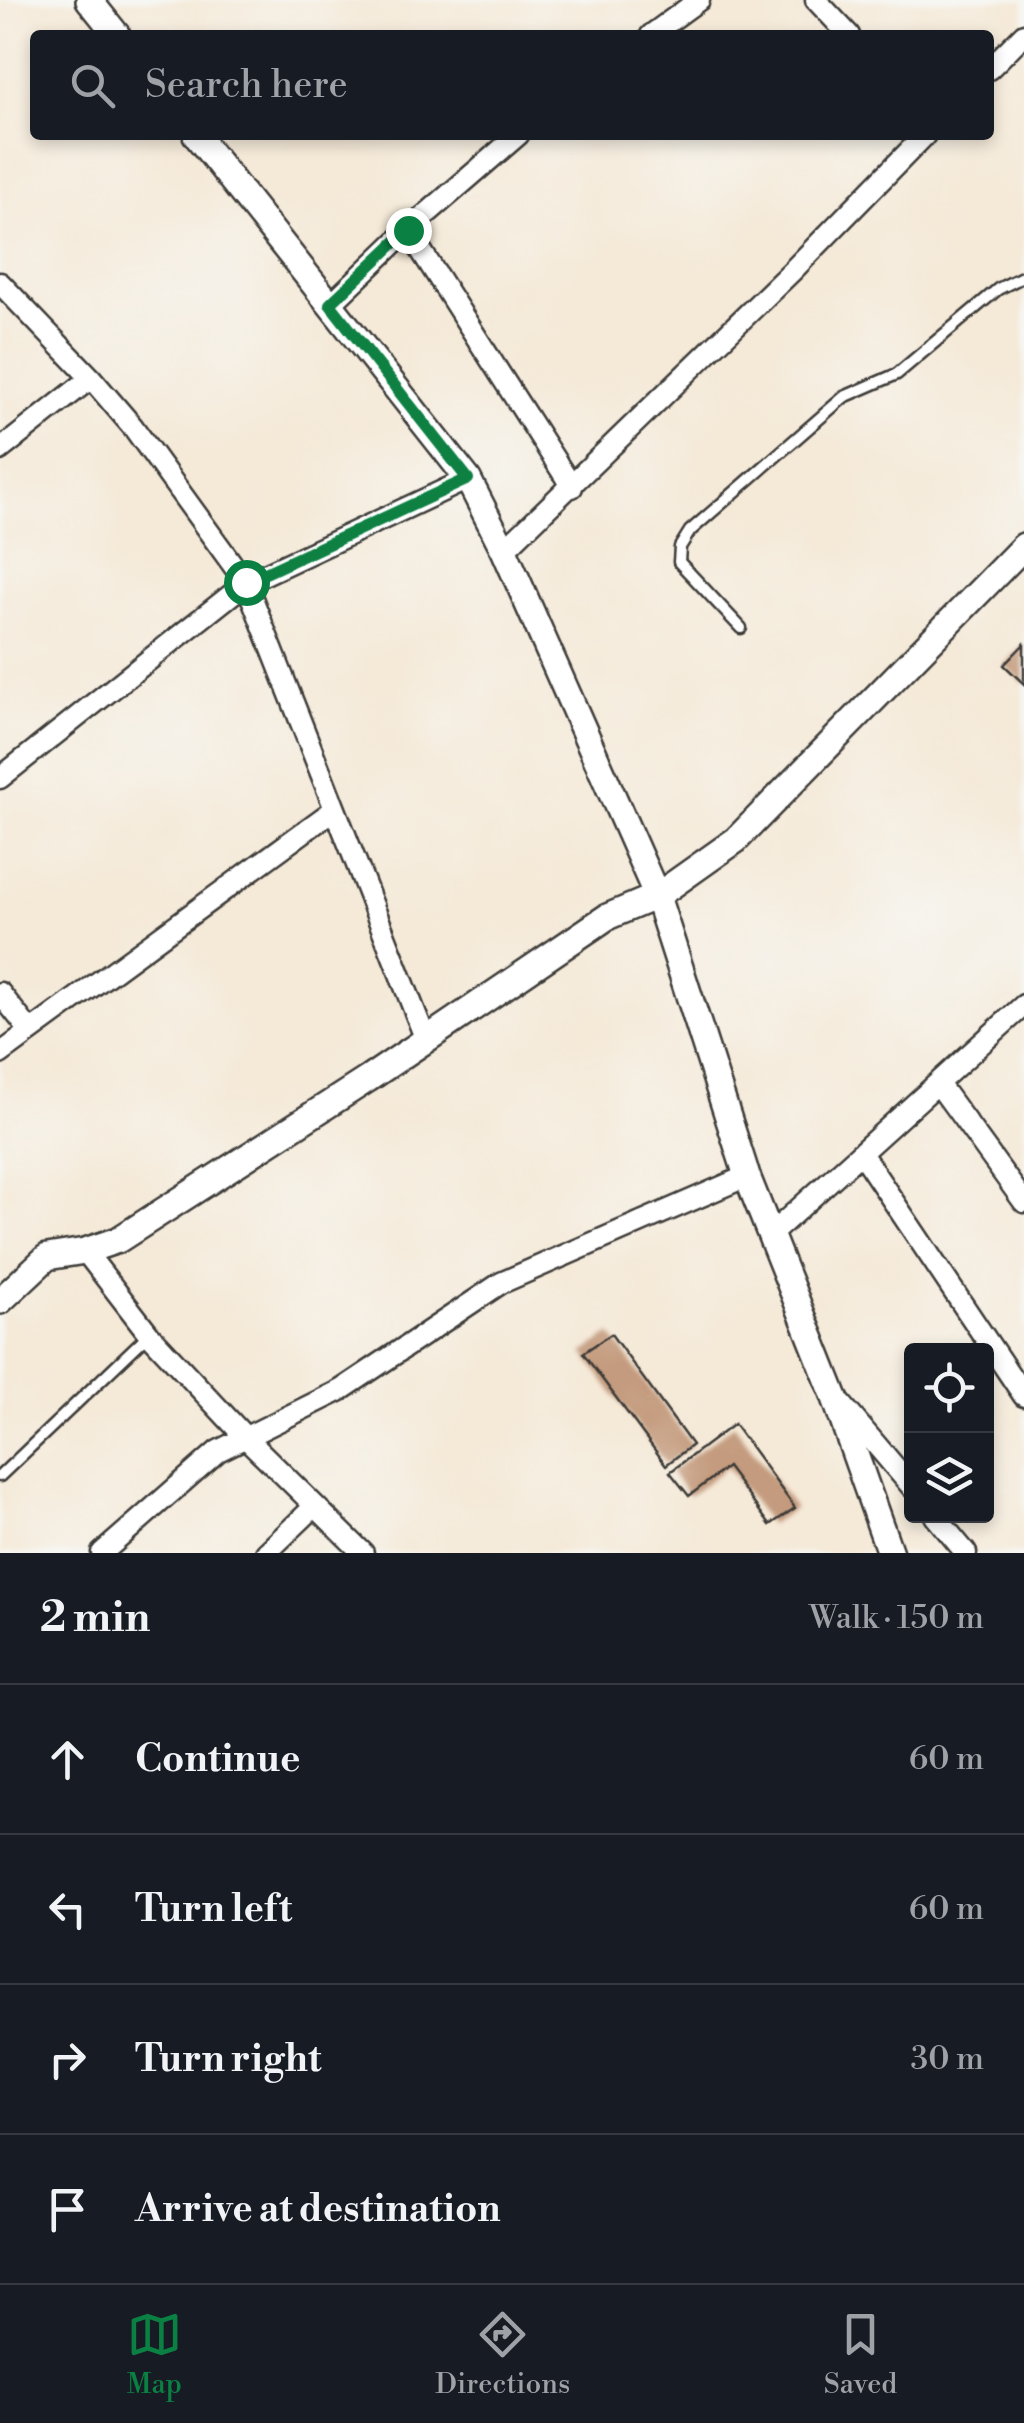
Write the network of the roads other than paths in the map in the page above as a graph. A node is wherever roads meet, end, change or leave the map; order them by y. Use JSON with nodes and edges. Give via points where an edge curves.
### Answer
{"nodes":[{"id":1,"x":89,"y":0,"type":"edge"},
{"id":2,"x":699,"y":0,"type":"edge"},
{"id":3,"x":816,"y":0,"type":"edge"},
{"id":4,"x":112,"y":30,"type":"edge"},
{"id":5,"x":657,"y":30,"type":"edge"},
{"id":6,"x":844,"y":30,"type":"edge"},
{"id":7,"x":1024,"y":34,"type":"edge"},
{"id":8,"x":994,"y":64,"type":"edge"},
{"id":9,"x":200,"y":140,"type":"edge"},
{"id":10,"x":512,"y":140,"type":"edge"},
{"id":11,"x":920,"y":140,"type":"edge"},
{"id":12,"x":408,"y":230,"type":"junction"},
{"id":13,"x":1024,"y":276,"type":"edge"},
{"id":14,"x":0,"y":283,"type":"edge"},
{"id":15,"x":330,"y":304,"type":"junction"},
{"id":16,"x":91,"y":378,"type":"junction"},
{"id":17,"x":0,"y":450,"type":"edge"},
{"id":18,"x":468,"y":479,"type":"junction"},
{"id":19,"x":572,"y":487,"type":"junction"},
{"id":20,"x":1024,"y":546,"type":"edge"},
{"id":21,"x":504,"y":550,"type":"junction"},
{"id":22,"x":246,"y":582,"type":"junction"},
{"id":23,"x":741,"y":628,"type":"dead end"},
{"id":24,"x":0,"y":778,"type":"edge"},
{"id":25,"x":335,"y":809,"type":"junction"},
{"id":26,"x":657,"y":896,"type":"junction"},
{"id":27,"x":0,"y":993,"type":"edge"},
{"id":28,"x":1024,"y":1006,"type":"edge"},
{"id":29,"x":30,"y":1031,"type":"junction"},
{"id":30,"x":426,"y":1040,"type":"junction"},
{"id":31,"x":0,"y":1054,"type":"edge"},
{"id":32,"x":939,"y":1085,"type":"junction"},
{"id":33,"x":860,"y":1153,"type":"junction"},
{"id":34,"x":747,"y":1176,"type":"junction"},
{"id":35,"x":1024,"y":1202,"type":"edge"},
{"id":36,"x":770,"y":1234,"type":"junction"},
{"id":37,"x":85,"y":1251,"type":"junction"},
{"id":38,"x":0,"y":1300,"type":"edge"},
{"id":39,"x":148,"y":1334,"type":"junction"},
{"id":40,"x":834,"y":1395,"type":"junction"},
{"id":41,"x":1024,"y":1396,"type":"edge"},
{"id":42,"x":246,"y":1438,"type":"junction"},
{"id":43,"x":0,"y":1476,"type":"edge"},
{"id":44,"x":904,"y":1478,"type":"edge"},
{"id":45,"x":315,"y":1506,"type":"junction"},
{"id":46,"x":941,"y":1523,"type":"edge"},
{"id":47,"x":102,"y":1553,"type":"edge"},
{"id":48,"x":266,"y":1553,"type":"edge"},
{"id":49,"x":364,"y":1553,"type":"edge"},
{"id":50,"x":890,"y":1553,"type":"edge"},
{"id":51,"x":966,"y":1553,"type":"edge"}],
"edges":[{"from":1,"to":4,"type":"street"},
{"from":2,"to":5,"type":"street"},
{"from":3,"to":6,"type":"street"},
{"from":7,"to":8,"type":"street"},
{"from":9,"to":15,"type":"street"},
{"from":10,"to":12,"type":"street"},
{"from":11,"to":19,"type":"street"},
{"from":12,"to":15,"type":"street"},
{"from":12,"to":19,"type":"street"},
{"from":13,"to":23,"type":"lane","via":[[998,289],[909,365],[844,397],[690,531],[679,562]]},
{"from":14,"to":16,"type":"street"},
{"from":15,"to":18,"type":"street"},
{"from":16,"to":17,"type":"street"},
{"from":16,"to":22,"type":"street"},
{"from":18,"to":21,"type":"street"},
{"from":18,"to":22,"type":"street"},
{"from":19,"to":21,"type":"street"},
{"from":20,"to":26,"type":"street","via":[[736,840]]},
{"from":21,"to":26,"type":"street"},
{"from":22,"to":24,"type":"street"},
{"from":22,"to":25,"type":"street"},
{"from":25,"to":29,"type":"street"},
{"from":25,"to":30,"type":"street"},
{"from":26,"to":30,"type":"street","via":[[608,917]]},
{"from":26,"to":34,"type":"street"},
{"from":27,"to":29,"type":"street"},
{"from":28,"to":32,"type":"street"},
{"from":29,"to":31,"type":"street"},
{"from":30,"to":37,"type":"street","via":[[118,1240]]},
{"from":32,"to":33,"type":"street"},
{"from":32,"to":35,"type":"street"},
{"from":33,"to":36,"type":"street"},
{"from":33,"to":41,"type":"street"},
{"from":34,"to":36,"type":"street"},
{"from":34,"to":42,"type":"street","via":[[501,1283],[341,1390]]},
{"from":36,"to":40,"type":"street"},
{"from":37,"to":38,"type":"street","via":[[47,1257]]},
{"from":37,"to":39,"type":"street"},
{"from":39,"to":42,"type":"street"},
{"from":39,"to":43,"type":"lane"},
{"from":40,"to":44,"type":"street"},
{"from":40,"to":50,"type":"street"},
{"from":42,"to":45,"type":"street"},
{"from":42,"to":47,"type":"street","via":[[218,1450]]},
{"from":45,"to":48,"type":"street"},
{"from":45,"to":49,"type":"street"},
{"from":46,"to":51,"type":"street"}]}
